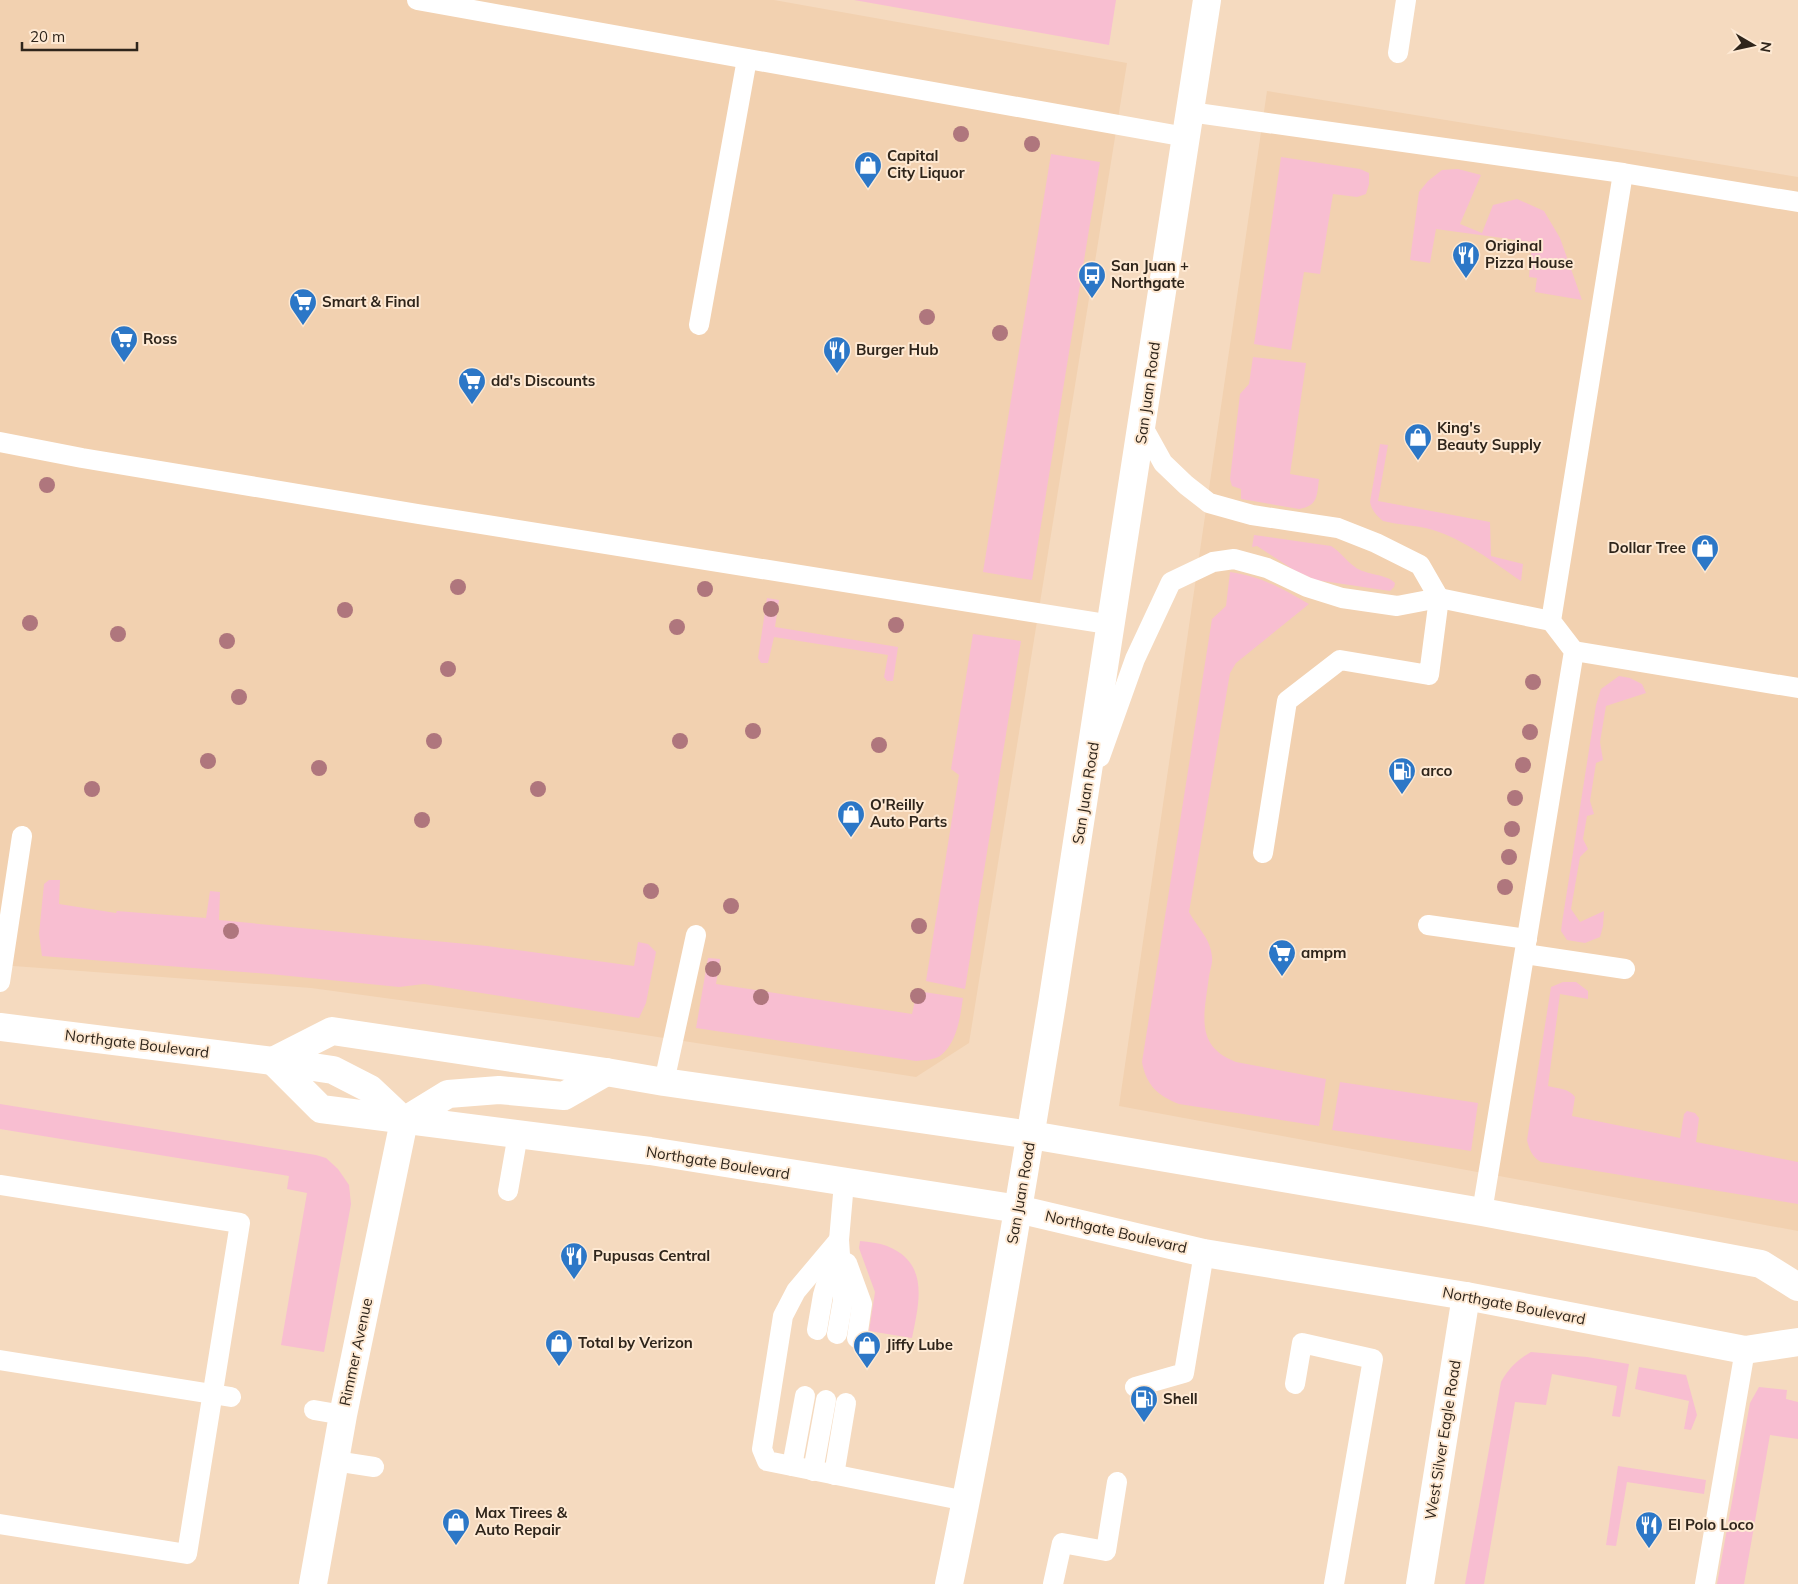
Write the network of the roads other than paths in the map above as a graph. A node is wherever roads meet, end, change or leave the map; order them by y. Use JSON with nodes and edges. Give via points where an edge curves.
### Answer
{"nodes":[{"id":1,"x":417,"y":0,"type":"edge"},
{"id":2,"x":1207,"y":0,"type":"edge"},
{"id":3,"x":1406,"y":0,"type":"edge"},
{"id":4,"x":1398,"y":53,"type":"dead end"},
{"id":5,"x":747,"y":59,"type":"junction"},
{"id":6,"x":1188,"y":125,"type":"junction"},
{"id":7,"x":1623,"y":173,"type":"junction"},
{"id":8,"x":1798,"y":202,"type":"edge"},
{"id":9,"x":699,"y":326,"type":"dead end"},
{"id":10,"x":1143,"y":427,"type":"junction"},
{"id":11,"x":0,"y":442,"type":"edge"},
{"id":12,"x":1439,"y":598,"type":"junction"},
{"id":13,"x":1552,"y":620,"type":"junction"},
{"id":14,"x":1113,"y":625,"type":"junction"},
{"id":15,"x":1574,"y":651,"type":"junction"},
{"id":16,"x":1798,"y":688,"type":"edge"},
{"id":17,"x":1086,"y":798,"type":"junction"},
{"id":18,"x":22,"y":836,"type":"dead end"},
{"id":19,"x":1263,"y":853,"type":"dead end"},
{"id":20,"x":1428,"y":925,"type":"dead end"},
{"id":21,"x":696,"y":935,"type":"dead end"},
{"id":22,"x":1526,"y":947,"type":"junction"},
{"id":23,"x":1626,"y":969,"type":"dead end"},
{"id":24,"x":0,"y":982,"type":"edge"},
{"id":25,"x":0,"y":1027,"type":"edge"},
{"id":26,"x":273,"y":1061,"type":"junction"},
{"id":27,"x":606,"y":1072,"type":"junction"},
{"id":28,"x":664,"y":1082,"type":"junction"},
{"id":29,"x":404,"y":1121,"type":"junction"},
{"id":30,"x":518,"y":1134,"type":"junction"},
{"id":31,"x":1031,"y":1135,"type":"junction"},
{"id":32,"x":844,"y":1183,"type":"junction"},
{"id":33,"x":0,"y":1185,"type":"edge"},
{"id":34,"x":508,"y":1191,"type":"dead end"},
{"id":35,"x":1018,"y":1209,"type":"junction"},
{"id":36,"x":1482,"y":1212,"type":"junction"},
{"id":37,"x":839,"y":1240,"type":"junction"},
{"id":38,"x":1204,"y":1253,"type":"junction"},
{"id":39,"x":1798,"y":1287,"type":"edge"},
{"id":40,"x":1466,"y":1296,"type":"junction"},
{"id":41,"x":817,"y":1330,"type":"dead end"},
{"id":42,"x":837,"y":1334,"type":"dead end"},
{"id":43,"x":857,"y":1338,"type":"dead end"},
{"id":44,"x":1798,"y":1342,"type":"edge"},
{"id":45,"x":1745,"y":1350,"type":"junction"},
{"id":46,"x":0,"y":1360,"type":"edge"},
{"id":47,"x":1295,"y":1384,"type":"dead end"},
{"id":48,"x":1135,"y":1387,"type":"dead end"},
{"id":49,"x":221,"y":1395,"type":"junction"},
{"id":50,"x":805,"y":1396,"type":"dead end"},
{"id":51,"x":826,"y":1400,"type":"dead end"},
{"id":52,"x":846,"y":1404,"type":"dead end"},
{"id":53,"x":314,"y":1410,"type":"dead end"},
{"id":54,"x":343,"y":1415,"type":"junction"},
{"id":55,"x":335,"y":1461,"type":"junction"},
{"id":56,"x":792,"y":1466,"type":"junction"},
{"id":57,"x":374,"y":1467,"type":"dead end"},
{"id":58,"x":813,"y":1471,"type":"junction"},
{"id":59,"x":834,"y":1475,"type":"junction"},
{"id":60,"x":1117,"y":1482,"type":"dead end"},
{"id":61,"x":966,"y":1500,"type":"junction"},
{"id":62,"x":0,"y":1524,"type":"edge"},
{"id":63,"x":313,"y":1584,"type":"edge"},
{"id":64,"x":950,"y":1584,"type":"edge"},
{"id":65,"x":1054,"y":1584,"type":"edge"},
{"id":66,"x":1334,"y":1584,"type":"edge"},
{"id":67,"x":1420,"y":1584,"type":"edge"},
{"id":68,"x":1705,"y":1584,"type":"edge"}],
"edges":[{"from":1,"to":5,"type":"lane"},
{"from":2,"to":6,"type":"main road","name":"San Juan Road"},
{"from":3,"to":4,"type":"lane"},
{"from":5,"to":6,"type":"lane"},
{"from":5,"to":9,"type":"lane"},
{"from":6,"to":7,"type":"lane"},
{"from":6,"to":10,"type":"main road","name":"San Juan Road"},
{"from":7,"to":8,"type":"lane"},
{"from":7,"to":13,"type":"lane"},
{"from":10,"to":12,"type":"lane","via":[[1163,463],[1209,504],[1252,515],[1338,528],[1376,543],[1420,565]]},
{"from":10,"to":14,"type":"main road","name":"San Juan Road"},
{"from":11,"to":14,"type":"lane","via":[[418,514]]},
{"from":12,"to":13,"type":"lane"},
{"from":12,"to":17,"type":"lane","via":[[1397,606],[1342,598],[1234,559],[1213,562],[1171,582],[1135,660]]},
{"from":12,"to":19,"type":"lane","via":[[1429,675],[1340,660],[1287,701]]},
{"from":13,"to":15,"type":"lane"},
{"from":14,"to":17,"type":"main road","name":"San Juan Road"},
{"from":15,"to":16,"type":"lane"},
{"from":15,"to":22,"type":"lane"},
{"from":17,"to":31,"type":"main road","name":"San Juan Road"},
{"from":18,"to":24,"type":"lane"},
{"from":20,"to":22,"type":"lane"},
{"from":21,"to":28,"type":"lane"},
{"from":22,"to":23,"type":"lane"},
{"from":22,"to":36,"type":"lane"},
{"from":25,"to":26,"type":"main road","name":"Northgate Boulevard"},
{"from":26,"to":27,"type":"main road","via":[[332,1031]]},
{"from":26,"to":29,"type":"main road","via":[[333,1070],[370,1089]]},
{"from":26,"to":29,"type":"main road","name":"Northgate Boulevard","via":[[321,1110]]},
{"from":27,"to":28,"type":"main road"},
{"from":27,"to":29,"type":"main road","via":[[564,1096],[499,1090],[448,1094]]},
{"from":28,"to":31,"type":"main road"},
{"from":29,"to":30,"type":"main road","name":"Northgate Boulevard"},
{"from":29,"to":54,"type":"main road","name":"Rimmer Avenue"},
{"from":30,"to":32,"type":"main road","name":"Northgate Boulevard"},
{"from":30,"to":34,"type":"lane"},
{"from":31,"to":35,"type":"main road","name":"San Juan Road"},
{"from":31,"to":36,"type":"main road"},
{"from":32,"to":35,"type":"main road","name":"Northgate Boulevard"},
{"from":32,"to":37,"type":"lane"},
{"from":33,"to":49,"type":"lane","via":[[240,1223]]},
{"from":35,"to":38,"type":"main road","name":"Northgate Boulevard"},
{"from":35,"to":61,"type":"main road","name":"San Juan Road"},
{"from":36,"to":39,"type":"main road","via":[[1761,1264]]},
{"from":37,"to":41,"type":"lane"},
{"from":37,"to":42,"type":"lane","via":[[843,1300]]},
{"from":37,"to":43,"type":"lane","via":[[862,1304]]},
{"from":37,"to":56,"type":"lane","via":[[796,1291],[783,1316],[762,1449],[767,1461]]},
{"from":38,"to":40,"type":"main road","name":"Northgate Boulevard"},
{"from":38,"to":48,"type":"lane","via":[[1184,1373]]},
{"from":40,"to":45,"type":"main road","name":"Northgate Boulevard"},
{"from":40,"to":67,"type":"main road","name":"West Silver Eagle Road"},
{"from":44,"to":45,"type":"main road","name":"Northgate Boulevard"},
{"from":45,"to":68,"type":"lane"},
{"from":46,"to":49,"type":"lane"},
{"from":47,"to":66,"type":"lane","via":[[1302,1343],[1373,1359]]},
{"from":49,"to":62,"type":"lane","via":[[187,1554]]},
{"from":50,"to":56,"type":"lane"},
{"from":51,"to":58,"type":"lane"},
{"from":52,"to":59,"type":"lane"},
{"from":53,"to":54,"type":"lane"},
{"from":54,"to":55,"type":"main road","name":"Rimmer Avenue"},
{"from":55,"to":57,"type":"lane"},
{"from":55,"to":63,"type":"main road","name":"Rimmer Avenue"},
{"from":56,"to":58,"type":"lane"},
{"from":58,"to":59,"type":"lane"},
{"from":59,"to":61,"type":"lane"},
{"from":60,"to":65,"type":"lane","via":[[1106,1551],[1062,1543]]},
{"from":61,"to":64,"type":"main road","name":"San Juan Road"}]}
